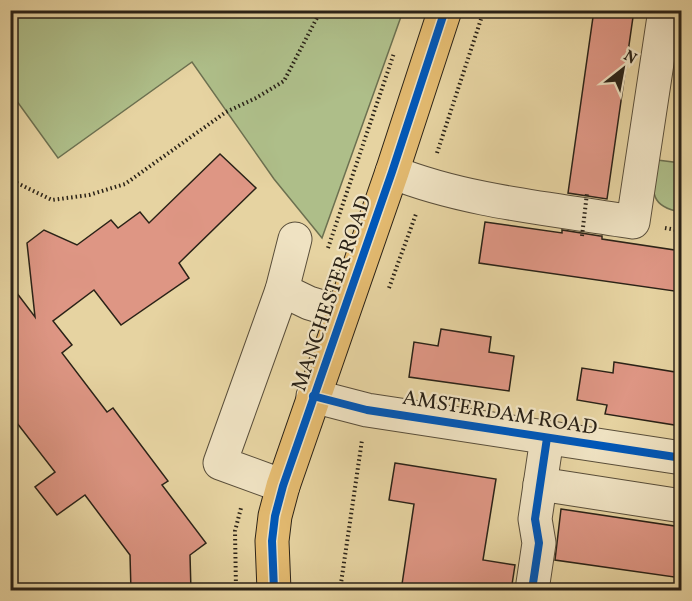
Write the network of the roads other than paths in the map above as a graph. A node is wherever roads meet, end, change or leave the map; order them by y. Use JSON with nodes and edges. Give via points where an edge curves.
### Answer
{"nodes":[{"id":1,"x":445,"y":10,"type":"edge"},
{"id":2,"x":665,"y":10,"type":"edge"},
{"id":3,"x":392,"y":172,"type":"junction"},
{"id":4,"x":295,"y":239,"type":"dead end"},
{"id":5,"x":282,"y":290,"type":"junction"},
{"id":6,"x":342,"y":313,"type":"junction"},
{"id":7,"x":314,"y":396,"type":"junction"},
{"id":8,"x":547,"y":438,"type":"junction"},
{"id":9,"x":681,"y":458,"type":"edge"},
{"id":10,"x":540,"y":484,"type":"junction"},
{"id":11,"x":283,"y":486,"type":"junction"},
{"id":12,"x":681,"y":506,"type":"edge"},
{"id":13,"x":274,"y":591,"type":"edge"},
{"id":14,"x":532,"y":591,"type":"edge"}],
"edges":[{"from":1,"to":3,"type":"main road","name":"MANCHESTER ROAD"},
{"from":2,"to":3,"type":"street","via":[[633,222],[426,186]]},
{"from":3,"to":6,"type":"main road","name":"MANCHESTER ROAD"},
{"from":4,"to":5,"type":"street"},
{"from":5,"to":6,"type":"street"},
{"from":5,"to":11,"type":"street","via":[[220,463]]},
{"from":6,"to":7,"type":"main road","name":"MANCHESTER ROAD"},
{"from":7,"to":8,"type":"street","name":"AMSTERDAM ROAD","via":[[367,410]]},
{"from":7,"to":11,"type":"main road","name":"MANCHESTER ROAD"},
{"from":8,"to":9,"type":"street","name":"AMSTERDAM ROAD"},
{"from":8,"to":10,"type":"street"},
{"from":10,"to":12,"type":"street"},
{"from":10,"to":14,"type":"street","via":[[535,519],[539,543]]},
{"from":11,"to":13,"type":"main road","name":"MANCHESTER ROAD","via":[[272,542]]}]}
